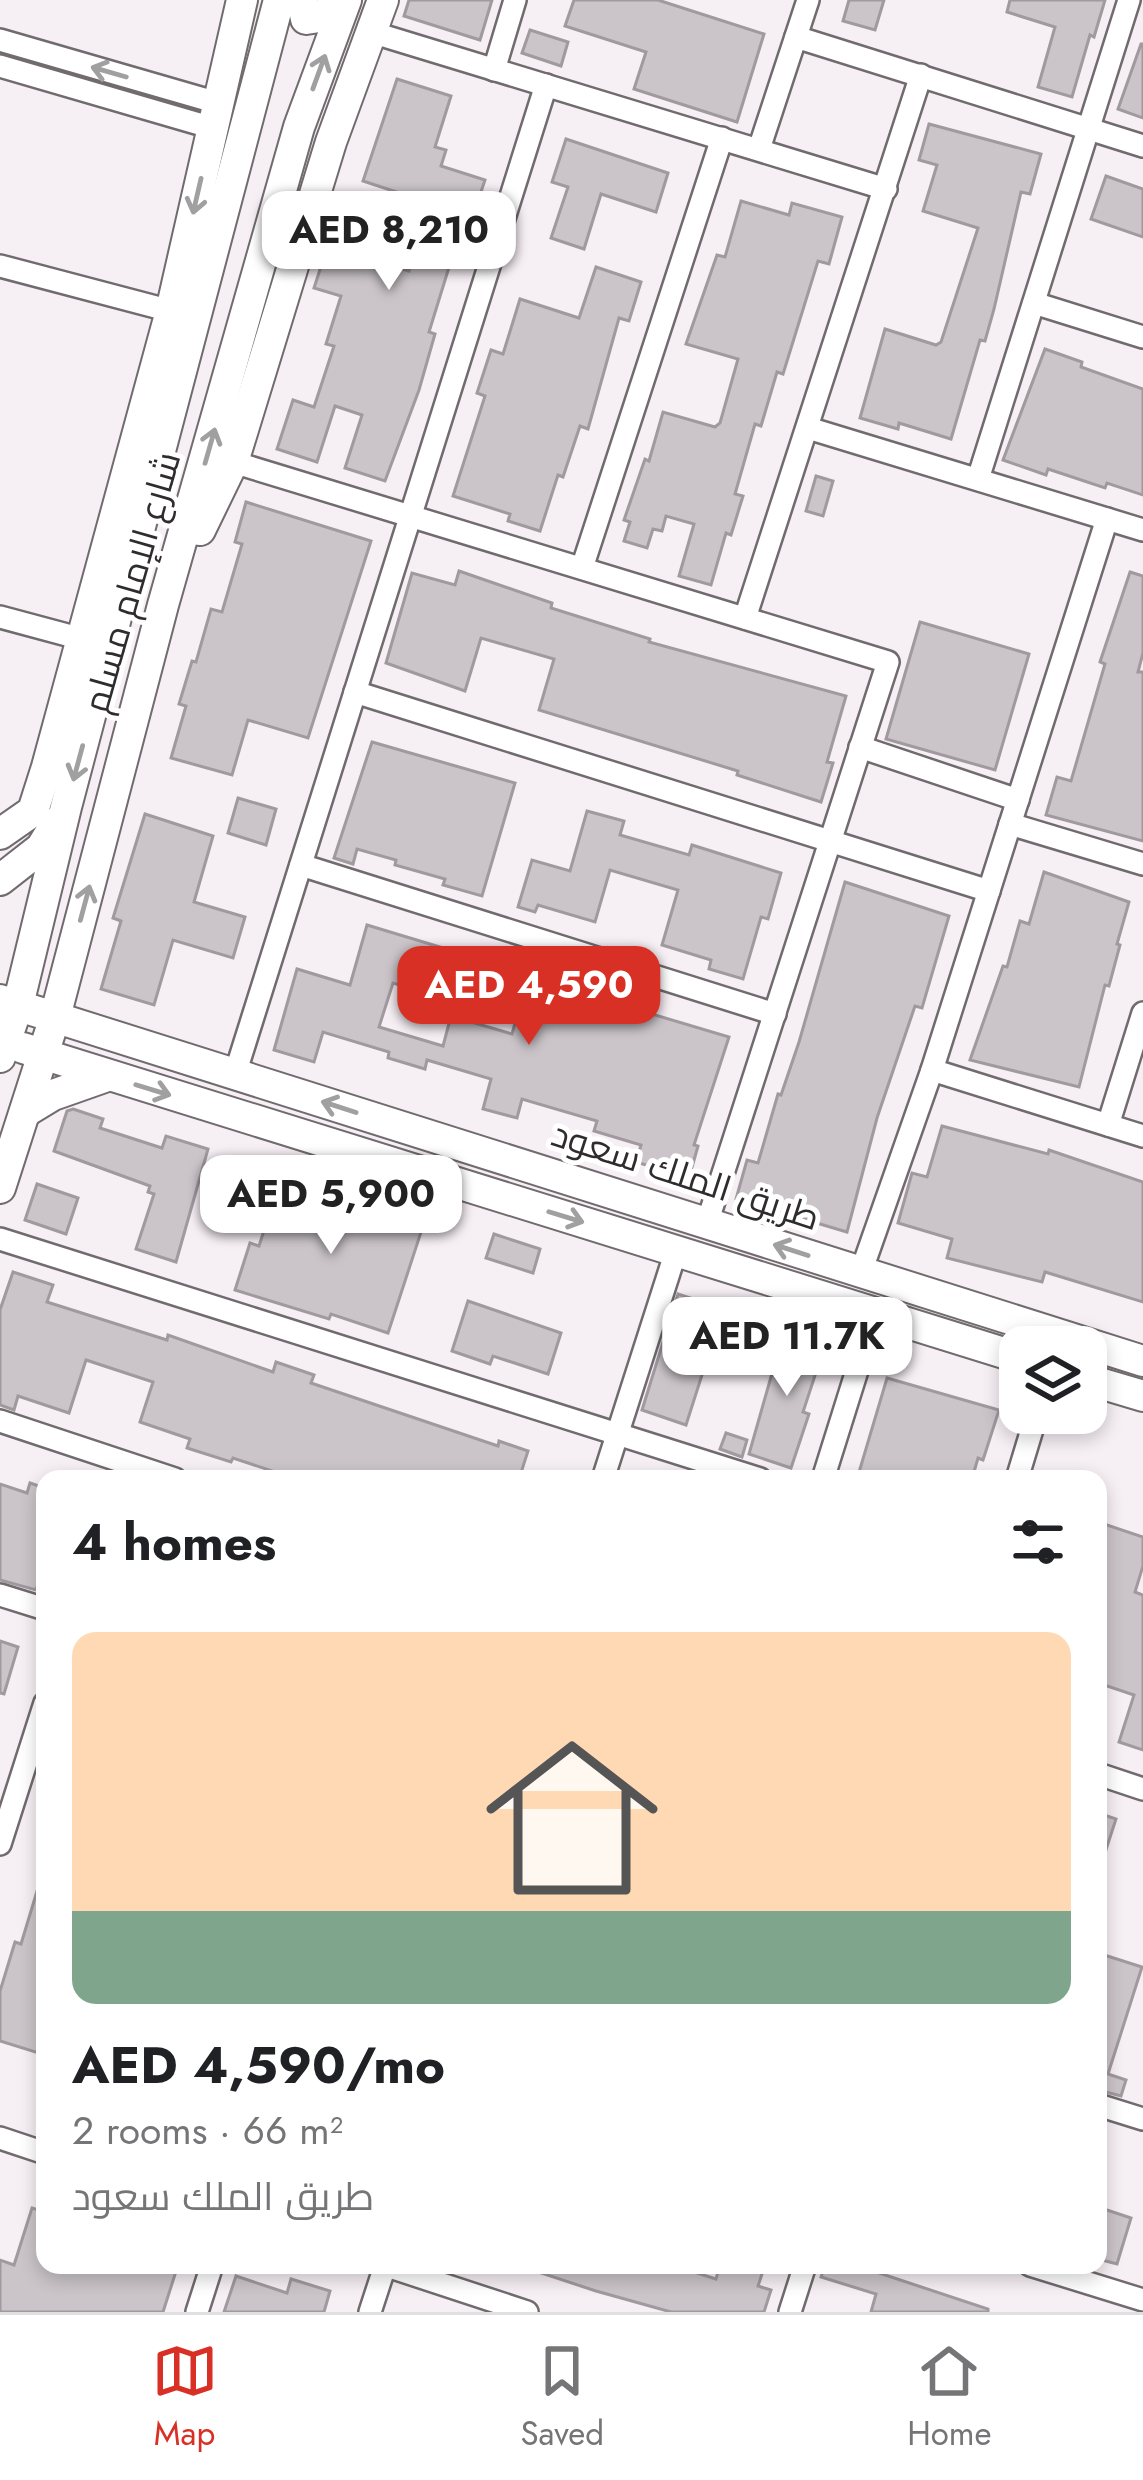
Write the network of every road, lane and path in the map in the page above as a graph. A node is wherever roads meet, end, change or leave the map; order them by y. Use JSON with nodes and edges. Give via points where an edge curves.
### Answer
{"nodes":[{"id":1,"x":242,"y":0,"type":"edge"},
{"id":2,"x":279,"y":0,"type":"edge"},
{"id":3,"x":302,"y":0,"type":"edge"},
{"id":4,"x":334,"y":0,"type":"edge"},
{"id":5,"x":346,"y":0,"type":"edge"},
{"id":6,"x":383,"y":0,"type":"edge"},
{"id":7,"x":515,"y":0,"type":"edge"},
{"id":8,"x":808,"y":0,"type":"edge"},
{"id":9,"x":1129,"y":0,"type":"edge"},
{"id":10,"x":371,"y":32,"type":"junction"},
{"id":11,"x":796,"y":37,"type":"junction"},
{"id":12,"x":0,"y":40,"type":"edge"},
{"id":13,"x":0,"y":66,"type":"edge"},
{"id":14,"x":494,"y":70,"type":"junction"},
{"id":15,"x":921,"y":75,"type":"junction"},
{"id":16,"x":546,"y":85,"type":"junction"},
{"id":17,"x":216,"y":116,"type":"junction"},
{"id":18,"x":1089,"y":129,"type":"junction"},
{"id":19,"x":722,"y":138,"type":"junction"},
{"id":20,"x":1143,"y":146,"type":"edge"},
{"id":21,"x":759,"y":149,"type":"junction"},
{"id":22,"x":886,"y":189,"type":"junction"},
{"id":23,"x":0,"y":266,"type":"edge"},
{"id":24,"x":1034,"y":303,"type":"junction"},
{"id":25,"x":171,"y":311,"type":"junction"},
{"id":26,"x":1143,"y":338,"type":"edge"},
{"id":27,"x":808,"y":428,"type":"junction"},
{"id":28,"x":233,"y":462,"type":"junction"},
{"id":29,"x":978,"y":479,"type":"junction"},
{"id":30,"x":410,"y":516,"type":"junction"},
{"id":31,"x":1107,"y":519,"type":"junction"},
{"id":32,"x":1143,"y":530,"type":"edge"},
{"id":33,"x":582,"y":568,"type":"junction"},
{"id":34,"x":164,"y":605,"type":"junction"},
{"id":35,"x":0,"y":617,"type":"edge"},
{"id":36,"x":745,"y":618,"type":"junction"},
{"id":37,"x":82,"y":639,"type":"junction"},
{"id":38,"x":355,"y":692,"type":"junction"},
{"id":39,"x":860,"y":747,"type":"junction"},
{"id":40,"x":1018,"y":800,"type":"junction"},
{"id":41,"x":66,"y":806,"type":"junction"},
{"id":42,"x":1010,"y":824,"type":"junction"},
{"id":43,"x":0,"y":834,"type":"edge"},
{"id":44,"x":830,"y":842,"type":"junction"},
{"id":45,"x":1143,"y":863,"type":"edge"},
{"id":46,"x":301,"y":865,"type":"junction"},
{"id":47,"x":0,"y":880,"type":"edge"},
{"id":48,"x":989,"y":891,"type":"junction"},
{"id":49,"x":9,"y":1003,"type":"edge"},
{"id":50,"x":1143,"y":1012,"type":"edge"},
{"id":51,"x":775,"y":1014,"type":"junction"},
{"id":52,"x":55,"y":1016,"type":"junction"},
{"id":53,"x":2,"y":1046,"type":"edge"},
{"id":54,"x":41,"y":1055,"type":"junction"},
{"id":55,"x":932,"y":1070,"type":"junction"},
{"id":56,"x":235,"y":1074,"type":"junction"},
{"id":57,"x":108,"y":1076,"type":"junction"},
{"id":58,"x":25,"y":1112,"type":"junction"},
{"id":59,"x":1108,"y":1125,"type":"junction"},
{"id":60,"x":1143,"y":1136,"type":"edge"},
{"id":61,"x":0,"y":1188,"type":"edge"},
{"id":62,"x":707,"y":1223,"type":"junction"},
{"id":63,"x":0,"y":1239,"type":"edge"},
{"id":64,"x":676,"y":1251,"type":"junction"},
{"id":65,"x":861,"y":1272,"type":"junction"},
{"id":66,"x":875,"y":1313,"type":"junction"},
{"id":67,"x":999,"y":1351,"type":"edge"},
{"id":68,"x":1143,"y":1361,"type":"edge"},
{"id":69,"x":1107,"y":1385,"type":"edge"},
{"id":70,"x":1143,"y":1396,"type":"edge"},
{"id":71,"x":0,"y":1421,"type":"edge"},
{"id":72,"x":618,"y":1434,"type":"junction"},
{"id":73,"x":1031,"y":1434,"type":"edge"},
{"id":74,"x":120,"y":1470,"type":"edge"},
{"id":75,"x":606,"y":1470,"type":"edge"},
{"id":76,"x":732,"y":1470,"type":"edge"},
{"id":77,"x":826,"y":1470,"type":"edge"},
{"id":78,"x":1020,"y":1470,"type":"edge"},
{"id":79,"x":0,"y":1595,"type":"edge"},
{"id":80,"x":36,"y":1606,"type":"edge"},
{"id":81,"x":36,"y":1731,"type":"edge"},
{"id":82,"x":1107,"y":1777,"type":"edge"},
{"id":83,"x":1143,"y":1789,"type":"edge"},
{"id":84,"x":0,"y":1844,"type":"edge"},
{"id":85,"x":1107,"y":2107,"type":"edge"},
{"id":86,"x":1143,"y":2120,"type":"edge"},
{"id":87,"x":0,"y":2138,"type":"edge"},
{"id":88,"x":36,"y":2150,"type":"edge"},
{"id":89,"x":209,"y":2274,"type":"edge"},
{"id":90,"x":382,"y":2274,"type":"edge"},
{"id":91,"x":412,"y":2274,"type":"edge"},
{"id":92,"x":802,"y":2274,"type":"edge"},
{"id":93,"x":1060,"y":2274,"type":"edge"},
{"id":94,"x":1143,"y":2299,"type":"edge"},
{"id":95,"x":197,"y":2312,"type":"edge"},
{"id":96,"x":370,"y":2312,"type":"edge"},
{"id":97,"x":527,"y":2312,"type":"edge"},
{"id":98,"x":790,"y":2312,"type":"edge"},
{"id":99,"x":1139,"y":2312,"type":"edge"}],
"edges":[{"from":1,"to":17,"type":"main road"},
{"from":2,"to":41,"type":"main road","name":"شارع الإمام مسلم","one_way":true},
{"from":3,"to":4,"type":"main road","via":[[307,19],[326,16]]},
{"from":34,"to":5,"type":"main road","name":"شارع الإمام مسلم","one_way":true,"via":[[299,127]]},
{"from":6,"to":10,"type":"main road"},
{"from":7,"to":14,"type":"street"},
{"from":8,"to":11,"type":"street"},
{"from":9,"to":18,"type":"street"},
{"from":10,"to":14,"type":"street"},
{"from":10,"to":28,"type":"main road"},
{"from":11,"to":15,"type":"street"},
{"from":11,"to":21,"type":"street"},
{"from":17,"to":12,"type":"street","one_way":true},
{"from":13,"to":17,"type":"street"},
{"from":14,"to":16,"type":"street"},
{"from":15,"to":18,"type":"street"},
{"from":15,"to":22,"type":"street"},
{"from":16,"to":19,"type":"street"},
{"from":16,"to":30,"type":"street"},
{"from":17,"to":25,"type":"main road","one_way":true},
{"from":18,"to":20,"type":"street"},
{"from":18,"to":24,"type":"street"},
{"from":19,"to":21,"type":"street"},
{"from":19,"to":33,"type":"street"},
{"from":21,"to":22,"type":"street"},
{"from":22,"to":27,"type":"street"},
{"from":23,"to":25,"type":"street"},
{"from":24,"to":26,"type":"street"},
{"from":24,"to":29,"type":"street"},
{"from":25,"to":37,"type":"main road"},
{"from":27,"to":29,"type":"street"},
{"from":27,"to":36,"type":"street"},
{"from":28,"to":30,"type":"street"},
{"from":28,"to":34,"type":"main road"},
{"from":29,"to":31,"type":"street"},
{"from":30,"to":33,"type":"street"},
{"from":30,"to":38,"type":"street"},
{"from":31,"to":32,"type":"street"},
{"from":31,"to":40,"type":"street"},
{"from":33,"to":36,"type":"street"},
{"from":52,"to":34,"type":"main road","name":"شارع الإمام مسلم","one_way":true},
{"from":35,"to":37,"type":"street"},
{"from":36,"to":39,"type":"street","via":[[888,662]]},
{"from":37,"to":43,"type":"main road","via":[[33,811]]},
{"from":38,"to":44,"type":"street"},
{"from":38,"to":46,"type":"street"},
{"from":39,"to":40,"type":"street"},
{"from":39,"to":44,"type":"street"},
{"from":40,"to":42,"type":"street"},
{"from":41,"to":47,"type":"main road","via":[[41,848]]},
{"from":41,"to":49,"type":"main road","name":"شارع الإمام مسلم"},
{"from":42,"to":45,"type":"street"},
{"from":42,"to":48,"type":"street"},
{"from":44,"to":48,"type":"street"},
{"from":44,"to":51,"type":"street"},
{"from":46,"to":51,"type":"street"},
{"from":46,"to":56,"type":"street"},
{"from":48,"to":55,"type":"street"},
{"from":49,"to":52,"type":"main road","name":"طريق الملك سعود"},
{"from":49,"to":53,"type":"main road","name":"شارع الإمام مسلم"},
{"from":50,"to":59,"type":"street"},
{"from":51,"to":62,"type":"street"},
{"from":52,"to":54,"type":"main road","name":"شارع الإمام مسلم"},
{"from":52,"to":56,"type":"main road","name":"طريق الملك سعود"},
{"from":53,"to":54,"type":"main road","name":"طريق الملك سعود"},
{"from":54,"to":57,"type":"main road","name":"طريق الملك سعود"},
{"from":54,"to":58,"type":"main road","name":"شارع الإمام مسلم"},
{"from":55,"to":59,"type":"street"},
{"from":55,"to":65,"type":"street"},
{"from":62,"to":56,"type":"main road","name":"طريق الملك سعود","one_way":true},
{"from":57,"to":58,"type":"main road"},
{"from":57,"to":64,"type":"main road","name":"طريق الملك سعود","one_way":true},
{"from":58,"to":61,"type":"main road","name":"شارع الإمام مسلم"},
{"from":59,"to":60,"type":"street"},
{"from":65,"to":62,"type":"main road","name":"طريق الملك سعود","one_way":true},
{"from":63,"to":72,"type":"street"},
{"from":64,"to":66,"type":"main road","name":"طريق الملك سعود"},
{"from":64,"to":72,"type":"street"},
{"from":65,"to":68,"type":"main road","name":"طريق الملك سعود"},
{"from":66,"to":67,"type":"main road","name":"طريق الملك سعود"},
{"from":66,"to":77,"type":"street"},
{"from":69,"to":70,"type":"main road"},
{"from":71,"to":74,"type":"street"},
{"from":72,"to":75,"type":"street"},
{"from":72,"to":76,"type":"street"},
{"from":73,"to":78,"type":"street"},
{"from":79,"to":80,"type":"street"},
{"from":81,"to":84,"type":"street"},
{"from":82,"to":83,"type":"street"},
{"from":85,"to":86,"type":"street"},
{"from":87,"to":88,"type":"street"},
{"from":89,"to":95,"type":"street"},
{"from":90,"to":96,"type":"street"},
{"from":91,"to":97,"type":"street"},
{"from":92,"to":98,"type":"street"},
{"from":93,"to":94,"type":"street"},
{"from":94,"to":99,"type":"street"}]}
